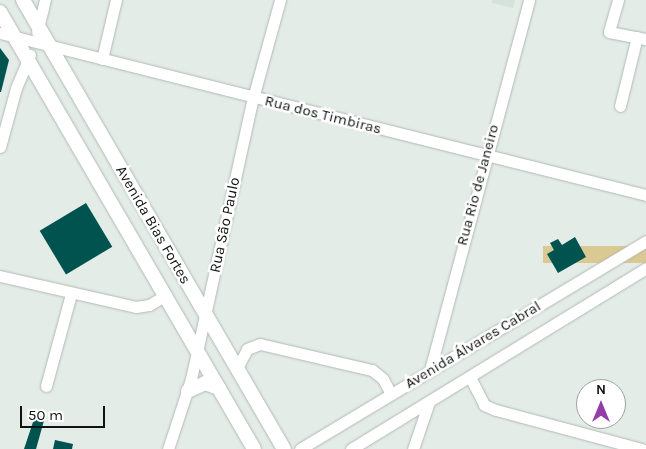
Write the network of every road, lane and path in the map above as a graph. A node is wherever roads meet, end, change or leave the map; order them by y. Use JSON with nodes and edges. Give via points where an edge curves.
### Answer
{"nodes":[{"id":1,"x":23,"y":0,"type":"edge"},
{"id":2,"x":45,"y":0,"type":"edge"},
{"id":3,"x":116,"y":0,"type":"edge"},
{"id":4,"x":280,"y":0,"type":"edge"},
{"id":5,"x":529,"y":0,"type":"edge"},
{"id":6,"x":618,"y":0,"type":"edge"},
{"id":7,"x":0,"y":12,"type":"edge"},
{"id":8,"x":39,"y":26,"type":"junction"},
{"id":9,"x":6,"y":34,"type":"edge"},
{"id":10,"x":641,"y":38,"type":"edge"},
{"id":11,"x":34,"y":43,"type":"junction"},
{"id":12,"x":51,"y":48,"type":"junction"},
{"id":13,"x":102,"y":58,"type":"junction"},
{"id":14,"x":28,"y":61,"type":"junction"},
{"id":15,"x":253,"y":98,"type":"junction"},
{"id":16,"x":620,"y":106,"type":"dead end"},
{"id":17,"x":0,"y":148,"type":"edge"},
{"id":18,"x":486,"y":156,"type":"junction"},
{"id":19,"x":646,"y":195,"type":"edge"},
{"id":20,"x":646,"y":241,"type":"edge"},
{"id":21,"x":646,"y":268,"type":"edge"},
{"id":22,"x":0,"y":276,"type":"edge"},
{"id":23,"x":71,"y":294,"type":"junction"},
{"id":24,"x":166,"y":295,"type":"junction"},
{"id":25,"x":205,"y":315,"type":"junction"},
{"id":26,"x":197,"y":349,"type":"junction"},
{"id":27,"x":237,"y":368,"type":"junction"},
{"id":28,"x":430,"y":370,"type":"junction"},
{"id":29,"x":470,"y":377,"type":"junction"},
{"id":30,"x":46,"y":386,"type":"dead end"},
{"id":31,"x":219,"y":388,"type":"junction"},
{"id":32,"x":188,"y":391,"type":"junction"},
{"id":33,"x":390,"y":394,"type":"junction"},
{"id":34,"x":429,"y":402,"type":"junction"},
{"id":35,"x":168,"y":449,"type":"edge"},
{"id":36,"x":254,"y":449,"type":"edge"},
{"id":37,"x":284,"y":449,"type":"edge"},
{"id":38,"x":300,"y":449,"type":"edge"},
{"id":39,"x":351,"y":449,"type":"edge"},
{"id":40,"x":413,"y":449,"type":"edge"},
{"id":41,"x":642,"y":449,"type":"edge"}],
"edges":[{"from":1,"to":8,"type":"main road","name":"Avenida Bias Fortes"},
{"from":2,"to":8,"type":"street"},
{"from":3,"to":13,"type":"street"},
{"from":4,"to":15,"type":"street","name":"Rua São Paulo"},
{"from":5,"to":18,"type":"street","name":"Rua Rio de Janeiro"},
{"from":6,"to":10,"type":"street","via":[[609,32]]},
{"from":7,"to":9,"type":"main road","name":"Avenida Bias Fortes"},
{"from":8,"to":11,"type":"street"},
{"from":8,"to":12,"type":"main road","name":"Avenida Bias Fortes"},
{"from":9,"to":11,"type":"street","name":"Rua dos Timbiras"},
{"from":9,"to":14,"type":"main road","name":"Avenida Bias Fortes"},
{"from":10,"to":16,"type":"street"},
{"from":11,"to":12,"type":"street","name":"Rua dos Timbiras"},
{"from":11,"to":14,"type":"street"},
{"from":12,"to":13,"type":"street","name":"Rua dos Timbiras"},
{"from":12,"to":25,"type":"main road","name":"Avenida Bias Fortes"},
{"from":13,"to":15,"type":"street","name":"Rua dos Timbiras"},
{"from":14,"to":17,"type":"street","via":[[16,88]]},
{"from":14,"to":24,"type":"main road","name":"Avenida Bias Fortes"},
{"from":15,"to":18,"type":"street","name":"Rua dos Timbiras"},
{"from":15,"to":25,"type":"street","name":"Rua São Paulo"},
{"from":18,"to":19,"type":"street","name":"Rua dos Timbiras"},
{"from":18,"to":28,"type":"street","name":"Rua Rio de Janeiro"},
{"from":20,"to":28,"type":"street","name":"Avenida Álvares Cabral"},
{"from":21,"to":29,"type":"street","name":"Avenida Álvares Cabral"},
{"from":22,"to":23,"type":"street"},
{"from":23,"to":24,"type":"street","via":[[136,307],[150,305]]},
{"from":23,"to":30,"type":"street"},
{"from":24,"to":26,"type":"main road","name":"Avenida Bias Fortes"},
{"from":25,"to":26,"type":"street","name":"Rua São Paulo"},
{"from":25,"to":27,"type":"main road","name":"Avenida Bias Fortes"},
{"from":26,"to":31,"type":"main road","name":"Avenida Bias Fortes"},
{"from":26,"to":32,"type":"street","name":"Rua São Paulo"},
{"from":27,"to":33,"type":"street","via":[[248,349],[260,344],[372,370],[383,379]]},
{"from":27,"to":37,"type":"main road","name":"Avenida Bias Fortes"},
{"from":28,"to":33,"type":"street","name":"Avenida Álvares Cabral"},
{"from":29,"to":34,"type":"street","name":"Avenida Álvares Cabral"},
{"from":29,"to":41,"type":"street","via":[[484,405]]},
{"from":31,"to":32,"type":"main road","via":[[205,383]]},
{"from":31,"to":36,"type":"main road","name":"Avenida Bias Fortes"},
{"from":32,"to":35,"type":"street","name":"Rua São Paulo"},
{"from":33,"to":38,"type":"street","name":"Avenida Álvares Cabral"},
{"from":34,"to":39,"type":"street","name":"Avenida Álvares Cabral"},
{"from":34,"to":40,"type":"street"}]}
